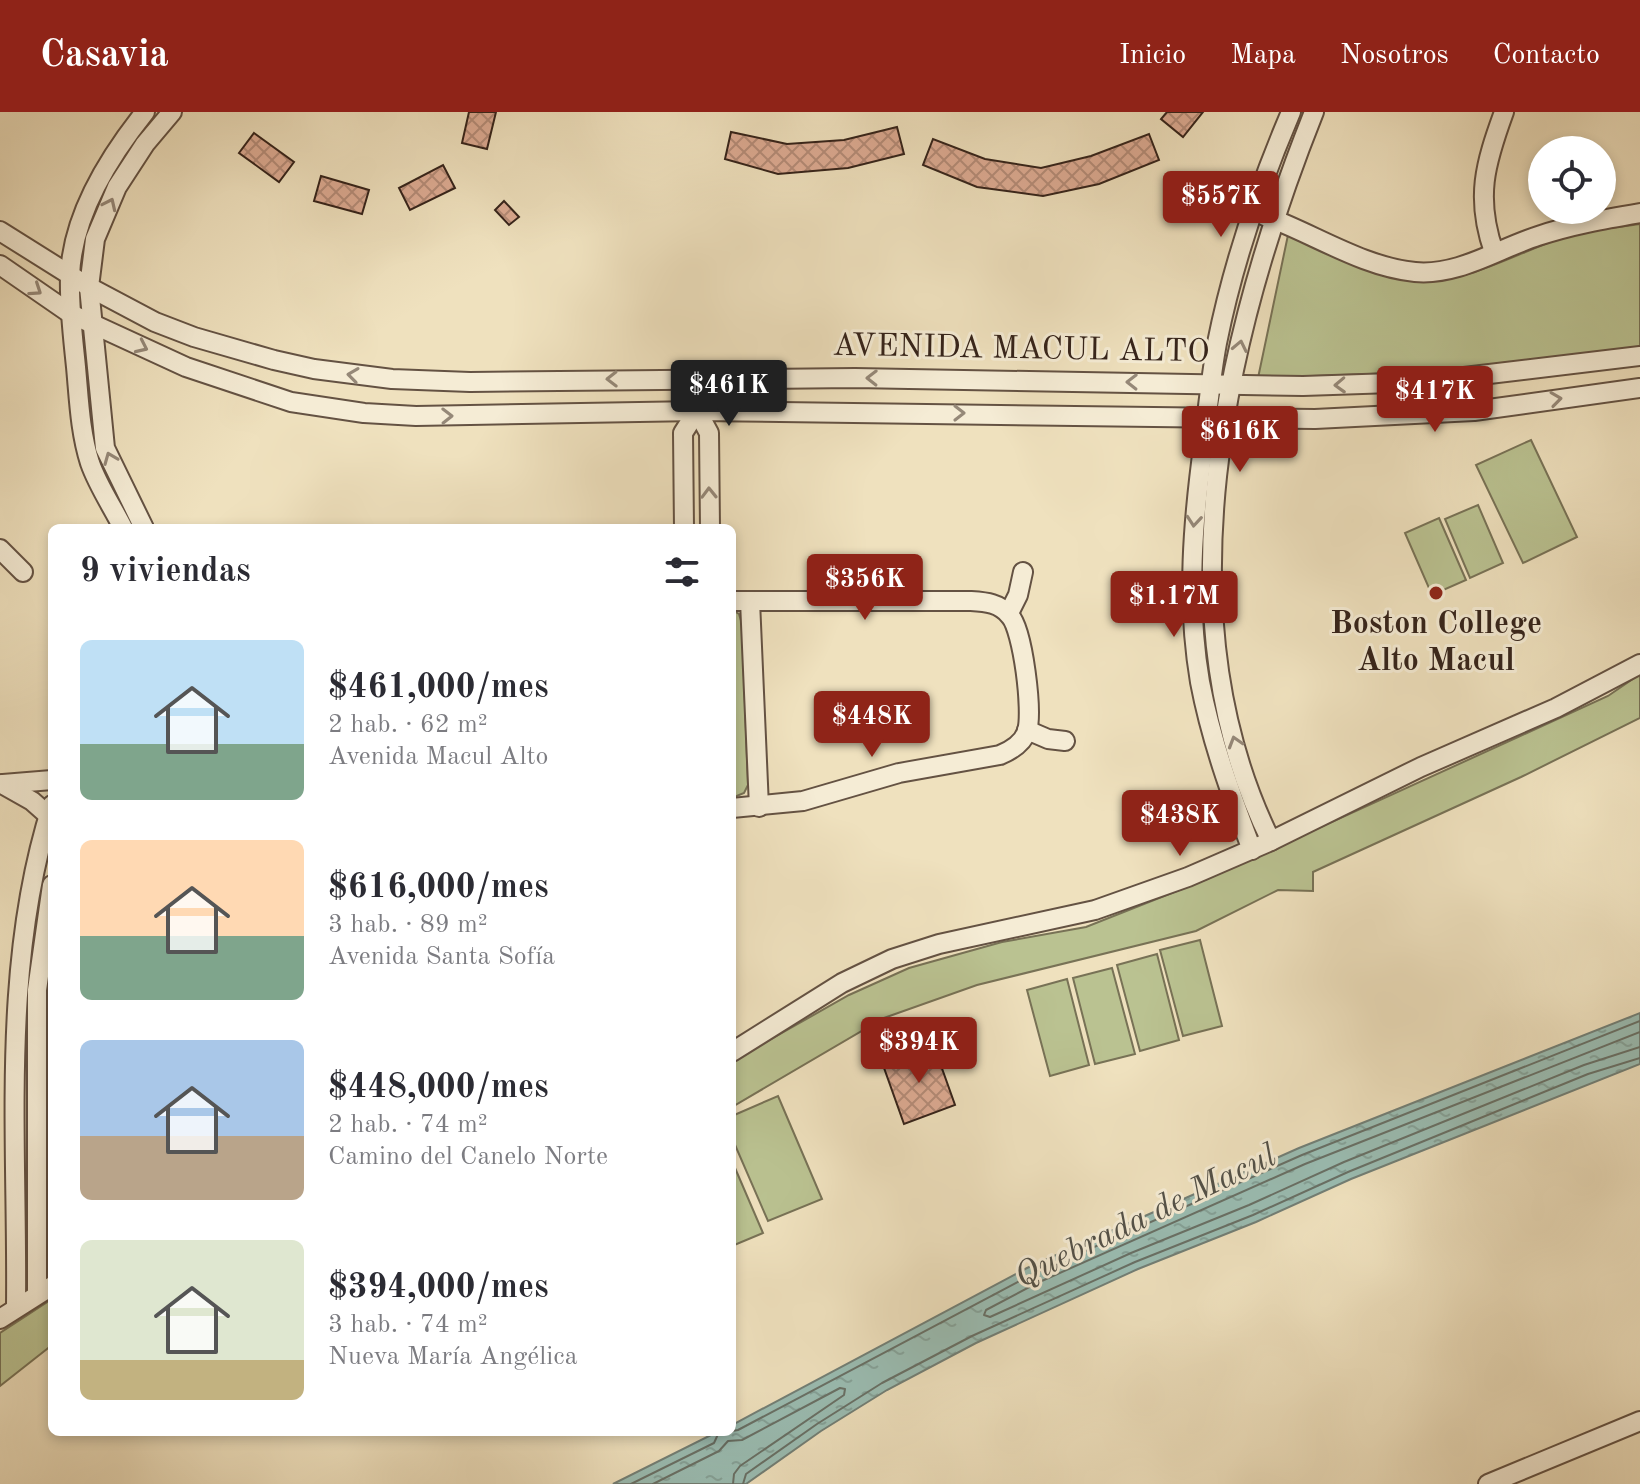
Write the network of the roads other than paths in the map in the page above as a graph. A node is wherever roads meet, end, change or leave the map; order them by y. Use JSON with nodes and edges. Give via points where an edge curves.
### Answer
{"nodes":[{"id":1,"x":145,"y":112,"type":"edge"},
{"id":2,"x":172,"y":112,"type":"edge"},
{"id":3,"x":1291,"y":112,"type":"edge"},
{"id":4,"x":1314,"y":112,"type":"edge"},
{"id":5,"x":1504,"y":112,"type":"edge"},
{"id":6,"x":1251,"y":211,"type":"junction"},
{"id":7,"x":1640,"y":213,"type":"edge"},
{"id":8,"x":1274,"y":219,"type":"junction"},
{"id":9,"x":0,"y":231,"type":"edge"},
{"id":10,"x":1494,"y":252,"type":"junction"},
{"id":11,"x":0,"y":265,"type":"edge"},
{"id":12,"x":70,"y":275,"type":"junction"},
{"id":13,"x":89,"y":287,"type":"junction"},
{"id":14,"x":71,"y":314,"type":"junction"},
{"id":15,"x":92,"y":324,"type":"junction"},
{"id":16,"x":1640,"y":356,"type":"edge"},
{"id":17,"x":697,"y":378,"type":"junction"},
{"id":18,"x":1210,"y":383,"type":"junction"},
{"id":19,"x":1232,"y":383,"type":"junction"},
{"id":20,"x":1640,"y":388,"type":"edge"},
{"id":21,"x":697,"y":411,"type":"junction"},
{"id":22,"x":1207,"y":416,"type":"junction"},
{"id":23,"x":1227,"y":416,"type":"junction"},
{"id":24,"x":121,"y":524,"type":"edge"},
{"id":25,"x":142,"y":524,"type":"edge"},
{"id":26,"x":684,"y":524,"type":"edge"},
{"id":27,"x":710,"y":524,"type":"edge"},
{"id":28,"x":0,"y":549,"type":"edge"},
{"id":29,"x":23,"y":572,"type":"dead end"},
{"id":30,"x":1023,"y":572,"type":"dead end"},
{"id":31,"x":741,"y":601,"type":"edge"},
{"id":32,"x":1009,"y":613,"type":"junction"},
{"id":33,"x":1640,"y":664,"type":"edge"},
{"id":34,"x":1027,"y":730,"type":"junction"},
{"id":35,"x":1065,"y":741,"type":"dead end"},
{"id":36,"x":48,"y":780,"type":"edge"},
{"id":37,"x":1,"y":784,"type":"edge"},
{"id":38,"x":759,"y":807,"type":"junction"},
{"id":39,"x":736,"y":808,"type":"edge"},
{"id":40,"x":48,"y":810,"type":"edge"},
{"id":41,"x":48,"y":819,"type":"edge"},
{"id":42,"x":1271,"y":841,"type":"junction"},
{"id":43,"x":1252,"y":850,"type":"junction"},
{"id":44,"x":48,"y":907,"type":"edge"},
{"id":45,"x":736,"y":1049,"type":"edge"},
{"id":46,"x":45,"y":1290,"type":"edge"},
{"id":47,"x":16,"y":1307,"type":"junction"},
{"id":48,"x":0,"y":1319,"type":"edge"},
{"id":49,"x":1640,"y":1421,"type":"edge"},
{"id":50,"x":1488,"y":1484,"type":"edge"}],
"edges":[{"from":1,"to":12,"type":"street","via":[[98,183],[77,237]]},
{"from":13,"to":2,"type":"street","one_way":true,"via":[[95,239],[117,187]]},
{"from":3,"to":6,"type":"street"},
{"from":4,"to":8,"type":"street"},
{"from":5,"to":10,"type":"street","via":[[1483,187],[1484,219]]},
{"from":6,"to":8,"type":"street"},
{"from":6,"to":18,"type":"street"},
{"from":7,"to":10,"type":"street","via":[[1572,226]]},
{"from":8,"to":10,"type":"street","via":[[1399,270],[1452,271]]},
{"from":19,"to":8,"type":"street","one_way":true},
{"from":9,"to":12,"type":"street","name":"AVENIDA MACUL ALTO"},
{"from":11,"to":14,"type":"street","name":"AVENIDA MACUL ALTO","one_way":true},
{"from":12,"to":13,"type":"street","name":"AVENIDA MACUL ALTO"},
{"from":12,"to":14,"type":"street"},
{"from":13,"to":15,"type":"street"},
{"from":17,"to":13,"type":"street","name":"AVENIDA MACUL ALTO","one_way":true,"via":[[470,382],[353,375],[194,337]]},
{"from":14,"to":15,"type":"street","name":"AVENIDA MACUL ALTO"},
{"from":14,"to":24,"type":"street","via":[[85,445]]},
{"from":15,"to":21,"type":"street","name":"AVENIDA MACUL ALTO","one_way":true,"via":[[186,367],[314,407],[416,416]]},
{"from":25,"to":15,"type":"street","one_way":true,"via":[[105,448]]},
{"from":16,"to":19,"type":"street","name":"AVENIDA MACUL ALTO","one_way":true,"via":[[1422,382]]},
{"from":18,"to":17,"type":"street","name":"AVENIDA MACUL ALTO","one_way":true},
{"from":17,"to":21,"type":"street"},
{"from":18,"to":19,"type":"street","name":"AVENIDA MACUL ALTO"},
{"from":18,"to":22,"type":"street"},
{"from":19,"to":23,"type":"street"},
{"from":23,"to":20,"type":"street","name":"AVENIDA MACUL ALTO","one_way":true,"via":[[1418,415]]},
{"from":21,"to":22,"type":"street","name":"AVENIDA MACUL ALTO","one_way":true},
{"from":21,"to":26,"type":"street","via":[[683,433]]},
{"from":27,"to":21,"type":"street","one_way":true,"via":[[709,433]]},
{"from":22,"to":23,"type":"street","name":"AVENIDA MACUL ALTO"},
{"from":22,"to":43,"type":"street","one_way":true,"via":[[1192,532],[1194,629],[1209,727]]},
{"from":42,"to":23,"type":"street","one_way":true,"via":[[1230,726],[1217,654],[1213,534]]},
{"from":28,"to":29,"type":"street"},
{"from":30,"to":32,"type":"street"},
{"from":31,"to":32,"type":"street","via":[[971,601],[994,604]]},
{"from":31,"to":38,"type":"street"},
{"from":32,"to":34,"type":"street","via":[[1019,635]]},
{"from":33,"to":42,"type":"street"},
{"from":34,"to":35,"type":"street"},
{"from":34,"to":38,"type":"street","via":[[1018,745],[1000,755]]},
{"from":36,"to":37,"type":"street"},
{"from":37,"to":40,"type":"street"},
{"from":38,"to":39,"type":"street"},
{"from":41,"to":47,"type":"street","via":[[19,973]]},
{"from":42,"to":43,"type":"street"},
{"from":43,"to":45,"type":"street","via":[[1095,910],[892,959],[842,983]]},
{"from":44,"to":46,"type":"street","via":[[37,990]]},
{"from":46,"to":47,"type":"street"},
{"from":47,"to":48,"type":"street"},
{"from":49,"to":50,"type":"street"}]}
